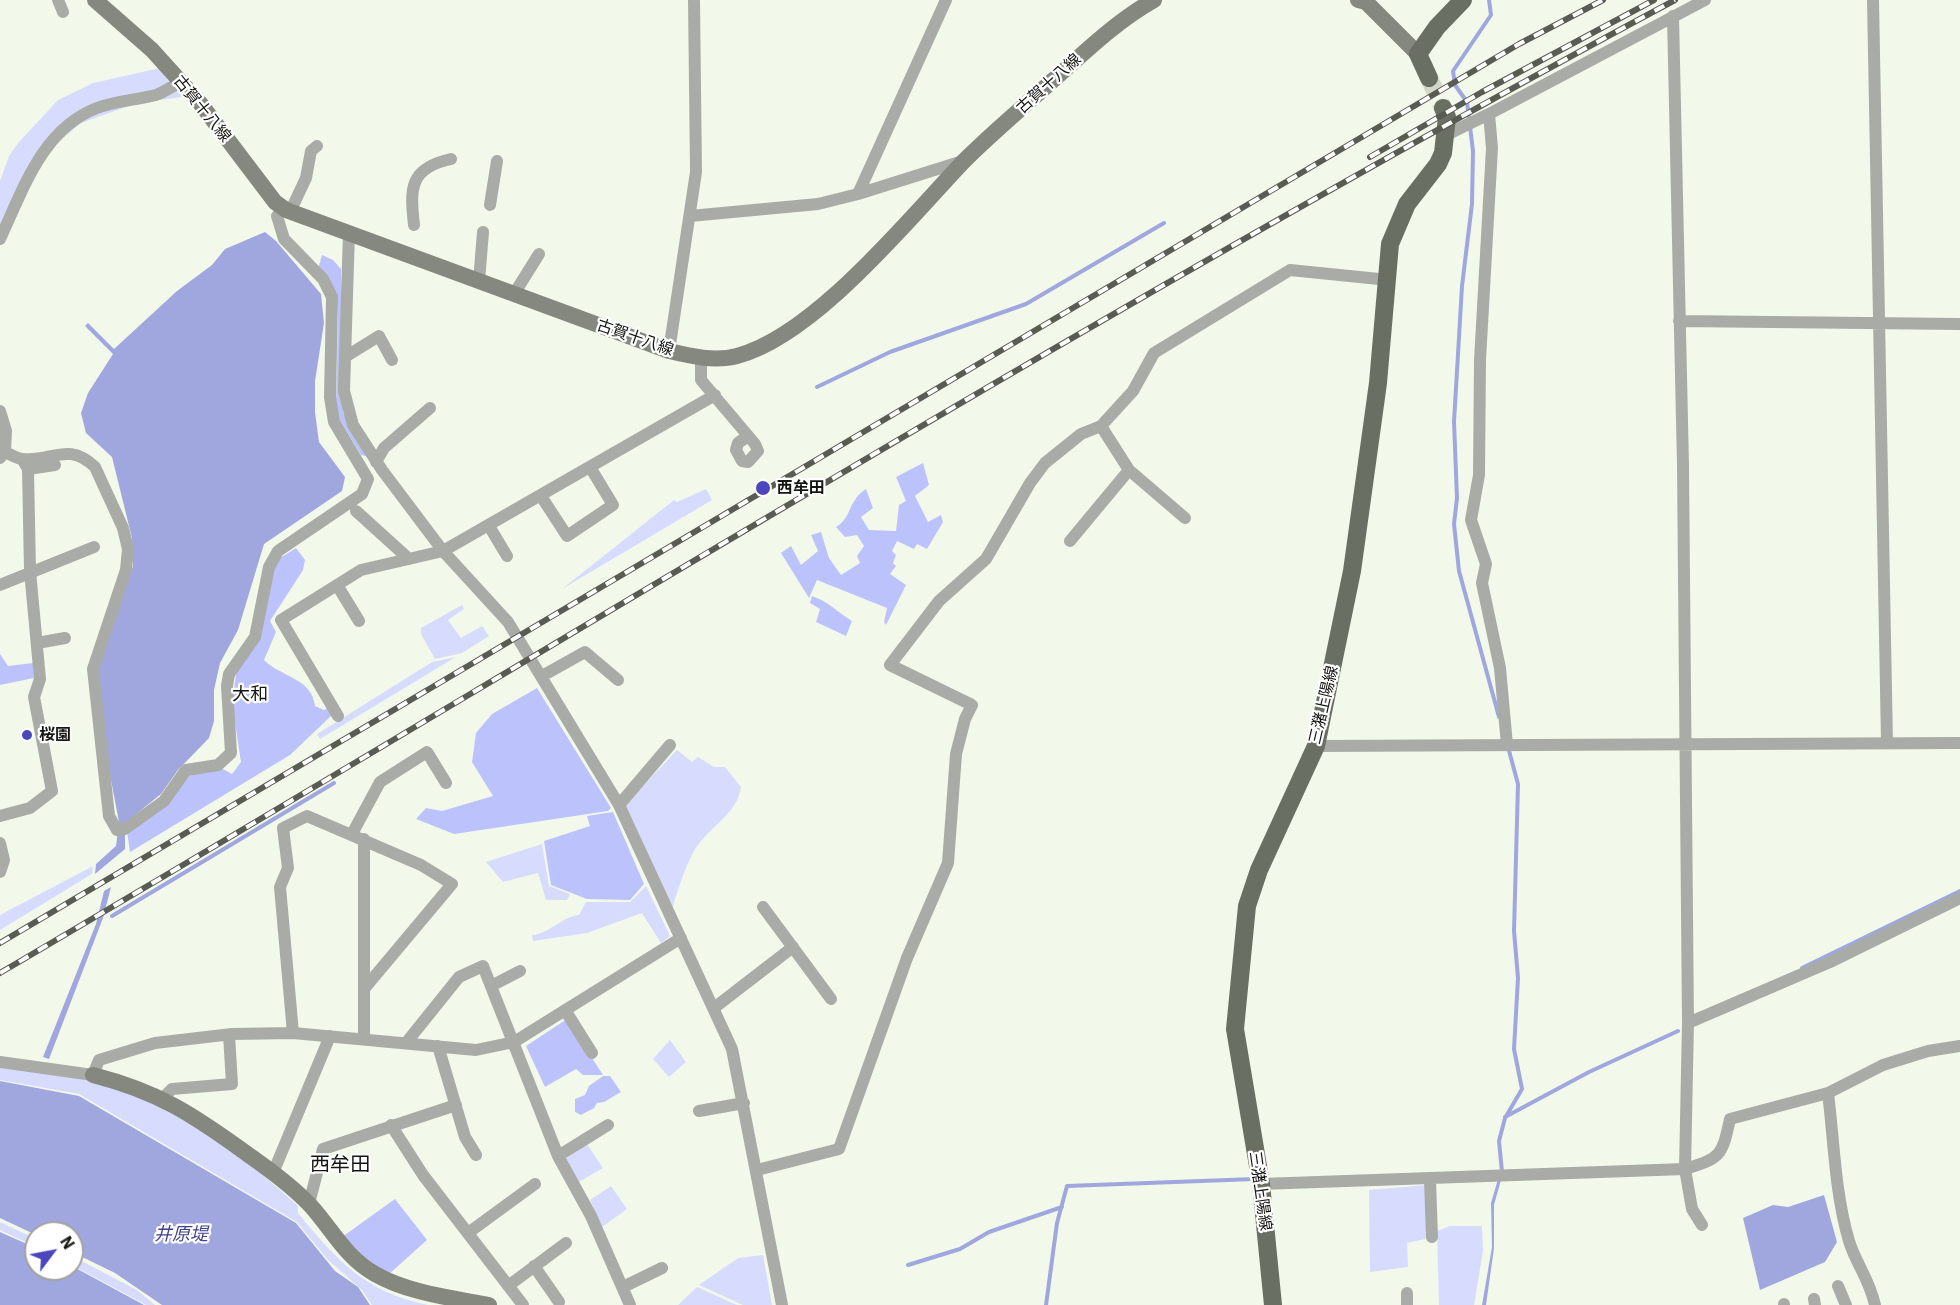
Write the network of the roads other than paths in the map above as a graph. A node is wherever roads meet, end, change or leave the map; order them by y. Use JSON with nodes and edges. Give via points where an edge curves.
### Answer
{"nodes":[{"id":1,"x":58,"y":0,"type":"edge"},
{"id":2,"x":95,"y":0,"type":"edge"},
{"id":3,"x":694,"y":0,"type":"edge"},
{"id":4,"x":946,"y":0,"type":"edge"},
{"id":5,"x":1154,"y":0,"type":"edge"},
{"id":6,"x":1358,"y":0,"type":"edge"},
{"id":7,"x":1462,"y":0,"type":"edge"},
{"id":8,"x":1705,"y":0,"type":"edge"},
{"id":9,"x":1873,"y":0,"type":"edge"},
{"id":10,"x":63,"y":12,"type":"dead end"},
{"id":11,"x":1673,"y":16,"type":"junction"},
{"id":12,"x":1418,"y":54,"type":"junction"},
{"id":13,"x":1430,"y":78,"type":"tunnel mouth"},
{"id":14,"x":181,"y":82,"type":"junction"},
{"id":15,"x":1443,"y":108,"type":"tunnel mouth"},
{"id":16,"x":1489,"y":114,"type":"junction"},
{"id":17,"x":1446,"y":135,"type":"junction"},
{"id":18,"x":317,"y":146,"type":"dead end"},
{"id":19,"x":451,"y":159,"type":"dead end"},
{"id":20,"x":497,"y":161,"type":"dead end"},
{"id":21,"x":964,"y":161,"type":"junction"},
{"id":22,"x":858,"y":194,"type":"junction"},
{"id":23,"x":490,"y":205,"type":"dead end"},
{"id":24,"x":284,"y":214,"type":"junction"},
{"id":25,"x":690,"y":216,"type":"junction"},
{"id":26,"x":414,"y":225,"type":"dead end"},
{"id":27,"x":350,"y":232,"type":"junction"},
{"id":28,"x":483,"y":232,"type":"dead end"},
{"id":29,"x":0,"y":239,"type":"edge"},
{"id":30,"x":539,"y":254,"type":"dead end"},
{"id":31,"x":1389,"y":280,"type":"junction"},
{"id":32,"x":479,"y":281,"type":"junction"},
{"id":33,"x":514,"y":294,"type":"junction"},
{"id":34,"x":1679,"y":321,"type":"junction"},
{"id":35,"x":1878,"y":323,"type":"junction"},
{"id":36,"x":1960,"y":324,"type":"edge"},
{"id":37,"x":669,"y":351,"type":"junction"},
{"id":38,"x":345,"y":357,"type":"junction"},
{"id":39,"x":701,"y":358,"type":"junction"},
{"id":40,"x":392,"y":360,"type":"dead end"},
{"id":41,"x":715,"y":395,"type":"junction"},
{"id":42,"x":430,"y":408,"type":"dead end"},
{"id":43,"x":0,"y":411,"type":"edge"},
{"id":44,"x":1101,"y":426,"type":"junction"},
{"id":45,"x":747,"y":436,"type":"dead end"},
{"id":46,"x":2,"y":455,"type":"edge"},
{"id":47,"x":376,"y":462,"type":"junction"},
{"id":48,"x":25,"y":464,"type":"junction"},
{"id":49,"x":55,"y":465,"type":"dead end"},
{"id":50,"x":590,"y":467,"type":"junction"},
{"id":51,"x":1129,"y":470,"type":"junction"},
{"id":52,"x":541,"y":496,"type":"junction"},
{"id":53,"x":356,"y":511,"type":"dead end"},
{"id":54,"x":1185,"y":518,"type":"dead end"},
{"id":55,"x":489,"y":526,"type":"junction"},
{"id":56,"x":1070,"y":541,"type":"dead end"},
{"id":57,"x":94,"y":547,"type":"dead end"},
{"id":58,"x":443,"y":551,"type":"junction"},
{"id":59,"x":507,"y":556,"type":"dead end"},
{"id":60,"x":409,"y":559,"type":"junction"},
{"id":61,"x":30,"y":571,"type":"junction"},
{"id":62,"x":0,"y":585,"type":"edge"},
{"id":63,"x":337,"y":585,"type":"junction"},
{"id":64,"x":359,"y":621,"type":"dead end"},
{"id":65,"x":65,"y":638,"type":"dead end"},
{"id":66,"x":37,"y":643,"type":"junction"},
{"id":67,"x":542,"y":676,"type":"junction"},
{"id":68,"x":618,"y":680,"type":"dead end"},
{"id":69,"x":338,"y":716,"type":"dead end"},
{"id":70,"x":1887,"y":742,"type":"junction"},
{"id":71,"x":1960,"y":742,"type":"edge"},
{"id":72,"x":1685,"y":744,"type":"junction"},
{"id":73,"x":670,"y":745,"type":"dead end"},
{"id":74,"x":1507,"y":745,"type":"junction"},
{"id":75,"x":1316,"y":746,"type":"junction"},
{"id":76,"x":446,"y":783,"type":"dead end"},
{"id":77,"x":619,"y":805,"type":"junction"},
{"id":78,"x":0,"y":816,"type":"edge"},
{"id":79,"x":351,"y":834,"type":"junction"},
{"id":80,"x":364,"y":840,"type":"junction"},
{"id":81,"x":0,"y":843,"type":"edge"},
{"id":82,"x":0,"y":872,"type":"edge"},
{"id":83,"x":1960,"y":898,"type":"edge"},
{"id":84,"x":763,"y":907,"type":"dead end"},
{"id":85,"x":681,"y":938,"type":"junction"},
{"id":86,"x":793,"y":946,"type":"junction"},
{"id":87,"x":520,"y":971,"type":"dead end"},
{"id":88,"x":491,"y":986,"type":"junction"},
{"id":89,"x":364,"y":989,"type":"junction"},
{"id":90,"x":831,"y":999,"type":"dead end"},
{"id":91,"x":714,"y":1008,"type":"junction"},
{"id":92,"x":565,"y":1010,"type":"junction"},
{"id":93,"x":1688,"y":1023,"type":"junction"},
{"id":94,"x":293,"y":1033,"type":"junction"},
{"id":95,"x":230,"y":1035,"type":"junction"},
{"id":96,"x":330,"y":1036,"type":"junction"},
{"id":97,"x":364,"y":1039,"type":"junction"},
{"id":98,"x":514,"y":1042,"type":"junction"},
{"id":99,"x":406,"y":1043,"type":"junction"},
{"id":100,"x":1960,"y":1046,"type":"edge"},
{"id":101,"x":438,"y":1047,"type":"junction"},
{"id":102,"x":592,"y":1053,"type":"dead end"},
{"id":103,"x":0,"y":1062,"type":"edge"},
{"id":104,"x":93,"y":1075,"type":"junction"},
{"id":105,"x":1828,"y":1093,"type":"junction"},
{"id":106,"x":163,"y":1098,"type":"junction"},
{"id":107,"x":744,"y":1102,"type":"junction"},
{"id":108,"x":456,"y":1105,"type":"junction"},
{"id":109,"x":699,"y":1111,"type":"dead end"},
{"id":110,"x":391,"y":1125,"type":"junction"},
{"id":111,"x":608,"y":1125,"type":"dead end"},
{"id":112,"x":476,"y":1155,"type":"dead end"},
{"id":113,"x":558,"y":1156,"type":"junction"},
{"id":114,"x":1684,"y":1169,"type":"junction"},
{"id":115,"x":757,"y":1170,"type":"junction"},
{"id":116,"x":273,"y":1173,"type":"junction"},
{"id":117,"x":1430,"y":1180,"type":"junction"},
{"id":118,"x":535,"y":1184,"type":"dead end"},
{"id":119,"x":1261,"y":1184,"type":"junction"},
{"id":120,"x":309,"y":1204,"type":"junction"},
{"id":121,"x":1702,"y":1225,"type":"dead end"},
{"id":122,"x":468,"y":1233,"type":"junction"},
{"id":123,"x":1432,"y":1237,"type":"dead end"},
{"id":124,"x":566,"y":1243,"type":"dead end"},
{"id":125,"x":534,"y":1266,"type":"junction"},
{"id":126,"x":662,"y":1268,"type":"dead end"},
{"id":127,"x":508,"y":1286,"type":"junction"},
{"id":128,"x":1838,"y":1286,"type":"dead end"},
{"id":129,"x":622,"y":1287,"type":"junction"},
{"id":130,"x":451,"y":1301,"type":"edge"},
{"id":131,"x":559,"y":1302,"type":"dead end"},
{"id":132,"x":489,"y":1305,"type":"edge"},
{"id":133,"x":523,"y":1305,"type":"edge"},
{"id":134,"x":630,"y":1305,"type":"edge"},
{"id":135,"x":782,"y":1305,"type":"edge"},
{"id":136,"x":1273,"y":1305,"type":"edge"},
{"id":137,"x":1846,"y":1305,"type":"edge"},
{"id":138,"x":1875,"y":1305,"type":"edge"}],
"edges":[{"from":1,"to":10,"type":"street"},
{"from":2,"to":14,"type":"main road","name":"古賀十八線","via":[[152,50]]},
{"from":3,"to":25,"type":"street","via":[[696,172]]},
{"from":4,"to":22,"type":"street"},
{"from":5,"to":21,"type":"main road","name":"古賀十八線","via":[[1125,16]]},
{"from":6,"to":12,"type":"main road","via":[[1366,2]]},
{"from":7,"to":12,"type":"main road"},
{"from":8,"to":11,"type":"street"},
{"from":9,"to":35,"type":"street"},
{"from":11,"to":16,"type":"street"},
{"from":11,"to":34,"type":"street"},
{"from":12,"to":13,"type":"main road"},
{"from":14,"to":24,"type":"main road","name":"古賀十八線"},
{"from":14,"to":29,"type":"street","via":[[158,94],[114,103],[75,118],[36,162]]},
{"from":15,"to":17,"type":"main road","name":"三潴上陽線"},
{"from":16,"to":17,"type":"street"},
{"from":16,"to":74,"type":"street","via":[[1492,148],[1480,360],[1479,475],[1471,520],[1486,564],[1482,583],[1500,668]]},
{"from":17,"to":31,"type":"main road","name":"三潴上陽線","via":[[1438,164],[1407,204],[1390,244]]},
{"from":18,"to":24,"type":"street","via":[[311,151],[306,178]]},
{"from":19,"to":26,"type":"street","via":[[426,168],[413,185],[410,194]]},
{"from":20,"to":23,"type":"street"},
{"from":21,"to":22,"type":"street"},
{"from":21,"to":39,"type":"main road","name":"古賀十八線","via":[[880,251],[801,323],[766,345],[736,357]]},
{"from":22,"to":25,"type":"street","via":[[818,204]]},
{"from":24,"to":27,"type":"main road","name":"古賀十八線"},
{"from":24,"to":48,"type":"street","via":[[284,239],[323,279],[332,297],[330,397],[334,422],[368,479],[362,494],[278,551],[269,567],[255,636],[230,674],[227,686],[231,753],[218,765],[186,771],[164,801],[125,829],[117,830],[109,816],[93,669],[126,570],[127,542],[89,461],[72,452]]},
{"from":25,"to":37,"type":"street"},
{"from":27,"to":32,"type":"main road","name":"古賀十八線"},
{"from":27,"to":38,"type":"street"},
{"from":28,"to":32,"type":"street"},
{"from":30,"to":33,"type":"street"},
{"from":31,"to":44,"type":"street","via":[[1290,270],[1276,277],[1154,354],[1133,391]]},
{"from":31,"to":75,"type":"main road","name":"三潴上陽線","via":[[1352,571]]},
{"from":32,"to":33,"type":"main road","name":"古賀十八線"},
{"from":33,"to":37,"type":"main road","name":"古賀十八線"},
{"from":34,"to":35,"type":"street"},
{"from":34,"to":72,"type":"street"},
{"from":35,"to":36,"type":"street"},
{"from":35,"to":70,"type":"street"},
{"from":37,"to":39,"type":"main road","name":"古賀十八線"},
{"from":38,"to":40,"type":"street","via":[[379,336]]},
{"from":38,"to":47,"type":"street","via":[[344,391],[353,425]]},
{"from":39,"to":41,"type":"street","via":[[701,380]]},
{"from":41,"to":45,"type":"street"},
{"from":41,"to":50,"type":"street"},
{"from":42,"to":47,"type":"street","via":[[384,448]]},
{"from":43,"to":46,"type":"street","via":[[6,431]]},
{"from":44,"to":51,"type":"street"},
{"from":44,"to":115,"type":"street","via":[[1081,434],[1045,463],[986,559],[939,601],[890,666],[972,705],[956,754],[948,863],[907,958],[839,1149]]},
{"from":46,"to":48,"type":"street"},
{"from":47,"to":58,"type":"street"},
{"from":48,"to":49,"type":"street"},
{"from":48,"to":61,"type":"street"},
{"from":50,"to":52,"type":"street"},
{"from":50,"to":52,"type":"street","via":[[614,505],[567,536]]},
{"from":51,"to":54,"type":"street"},
{"from":51,"to":56,"type":"street"},
{"from":52,"to":55,"type":"street"},
{"from":53,"to":60,"type":"street"},
{"from":55,"to":58,"type":"street"},
{"from":55,"to":59,"type":"street"},
{"from":57,"to":61,"type":"street"},
{"from":58,"to":60,"type":"street"},
{"from":58,"to":67,"type":"street","via":[[508,622]]},
{"from":60,"to":63,"type":"street","via":[[361,570]]},
{"from":61,"to":62,"type":"street"},
{"from":61,"to":66,"type":"street"},
{"from":63,"to":64,"type":"street"},
{"from":63,"to":69,"type":"street","via":[[281,623]]},
{"from":65,"to":66,"type":"street"},
{"from":66,"to":78,"type":"street","via":[[40,679],[34,697],[52,791],[30,808]]},
{"from":67,"to":68,"type":"street","via":[[585,652]]},
{"from":67,"to":77,"type":"street"},
{"from":70,"to":71,"type":"street"},
{"from":70,"to":72,"type":"street"},
{"from":72,"to":74,"type":"street"},
{"from":72,"to":93,"type":"street"},
{"from":73,"to":77,"type":"street"},
{"from":74,"to":75,"type":"street"},
{"from":75,"to":119,"type":"main road","name":"三潴上陽線","via":[[1259,870],[1246,906],[1241,944],[1235,1029]]},
{"from":76,"to":79,"type":"street","via":[[427,752],[376,778]]},
{"from":77,"to":85,"type":"street"},
{"from":79,"to":80,"type":"street"},
{"from":79,"to":94,"type":"street","via":[[307,816],[283,828],[288,868],[280,887]]},
{"from":80,"to":89,"type":"street"},
{"from":80,"to":89,"type":"street","via":[[421,865],[452,884]]},
{"from":81,"to":82,"type":"street","via":[[4,860]]},
{"from":83,"to":93,"type":"street","via":[[1830,962]]},
{"from":84,"to":86,"type":"street"},
{"from":85,"to":91,"type":"street"},
{"from":85,"to":92,"type":"street"},
{"from":86,"to":90,"type":"street"},
{"from":86,"to":91,"type":"street"},
{"from":87,"to":88,"type":"street"},
{"from":88,"to":98,"type":"street"},
{"from":88,"to":99,"type":"street","via":[[483,966],[459,977]]},
{"from":89,"to":97,"type":"street"},
{"from":91,"to":107,"type":"street","via":[[732,1049]]},
{"from":92,"to":98,"type":"street"},
{"from":92,"to":102,"type":"street"},
{"from":93,"to":114,"type":"street"},
{"from":94,"to":95,"type":"street"},
{"from":94,"to":96,"type":"street"},
{"from":95,"to":104,"type":"street","via":[[155,1043],[99,1060]]},
{"from":95,"to":106,"type":"street","via":[[232,1084],[172,1089]]},
{"from":96,"to":97,"type":"street"},
{"from":96,"to":116,"type":"street"},
{"from":97,"to":99,"type":"street"},
{"from":98,"to":101,"type":"street","via":[[476,1050]]},
{"from":98,"to":113,"type":"street"},
{"from":99,"to":101,"type":"street"},
{"from":100,"to":105,"type":"street","via":[[1883,1065]]},
{"from":101,"to":108,"type":"street"},
{"from":103,"to":104,"type":"street"},
{"from":104,"to":106,"type":"main road"},
{"from":105,"to":114,"type":"street","via":[[1730,1119],[1724,1149],[1710,1161]]},
{"from":105,"to":138,"type":"street","via":[[1843,1216]]},
{"from":106,"to":116,"type":"main road"},
{"from":107,"to":109,"type":"street"},
{"from":107,"to":115,"type":"street"},
{"from":108,"to":110,"type":"street"},
{"from":108,"to":112,"type":"street","via":[[465,1137]]},
{"from":110,"to":120,"type":"street","via":[[323,1149]]},
{"from":110,"to":122,"type":"street"},
{"from":111,"to":113,"type":"street"},
{"from":113,"to":129,"type":"street","via":[[591,1216]]},
{"from":114,"to":117,"type":"street"},
{"from":114,"to":121,"type":"street","via":[[1692,1209]]},
{"from":115,"to":135,"type":"street"},
{"from":116,"to":120,"type":"main road"},
{"from":117,"to":119,"type":"street"},
{"from":117,"to":123,"type":"street"},
{"from":118,"to":122,"type":"street"},
{"from":119,"to":136,"type":"main road","name":"三潴上陽線"},
{"from":120,"to":130,"type":"main road","via":[[352,1259],[386,1279]]},
{"from":122,"to":127,"type":"street"},
{"from":124,"to":125,"type":"street"},
{"from":125,"to":127,"type":"street"},
{"from":125,"to":131,"type":"street"},
{"from":126,"to":129,"type":"street"},
{"from":127,"to":133,"type":"street"},
{"from":128,"to":137,"type":"street"},
{"from":129,"to":134,"type":"street"},
{"from":130,"to":132,"type":"main road"}]}
